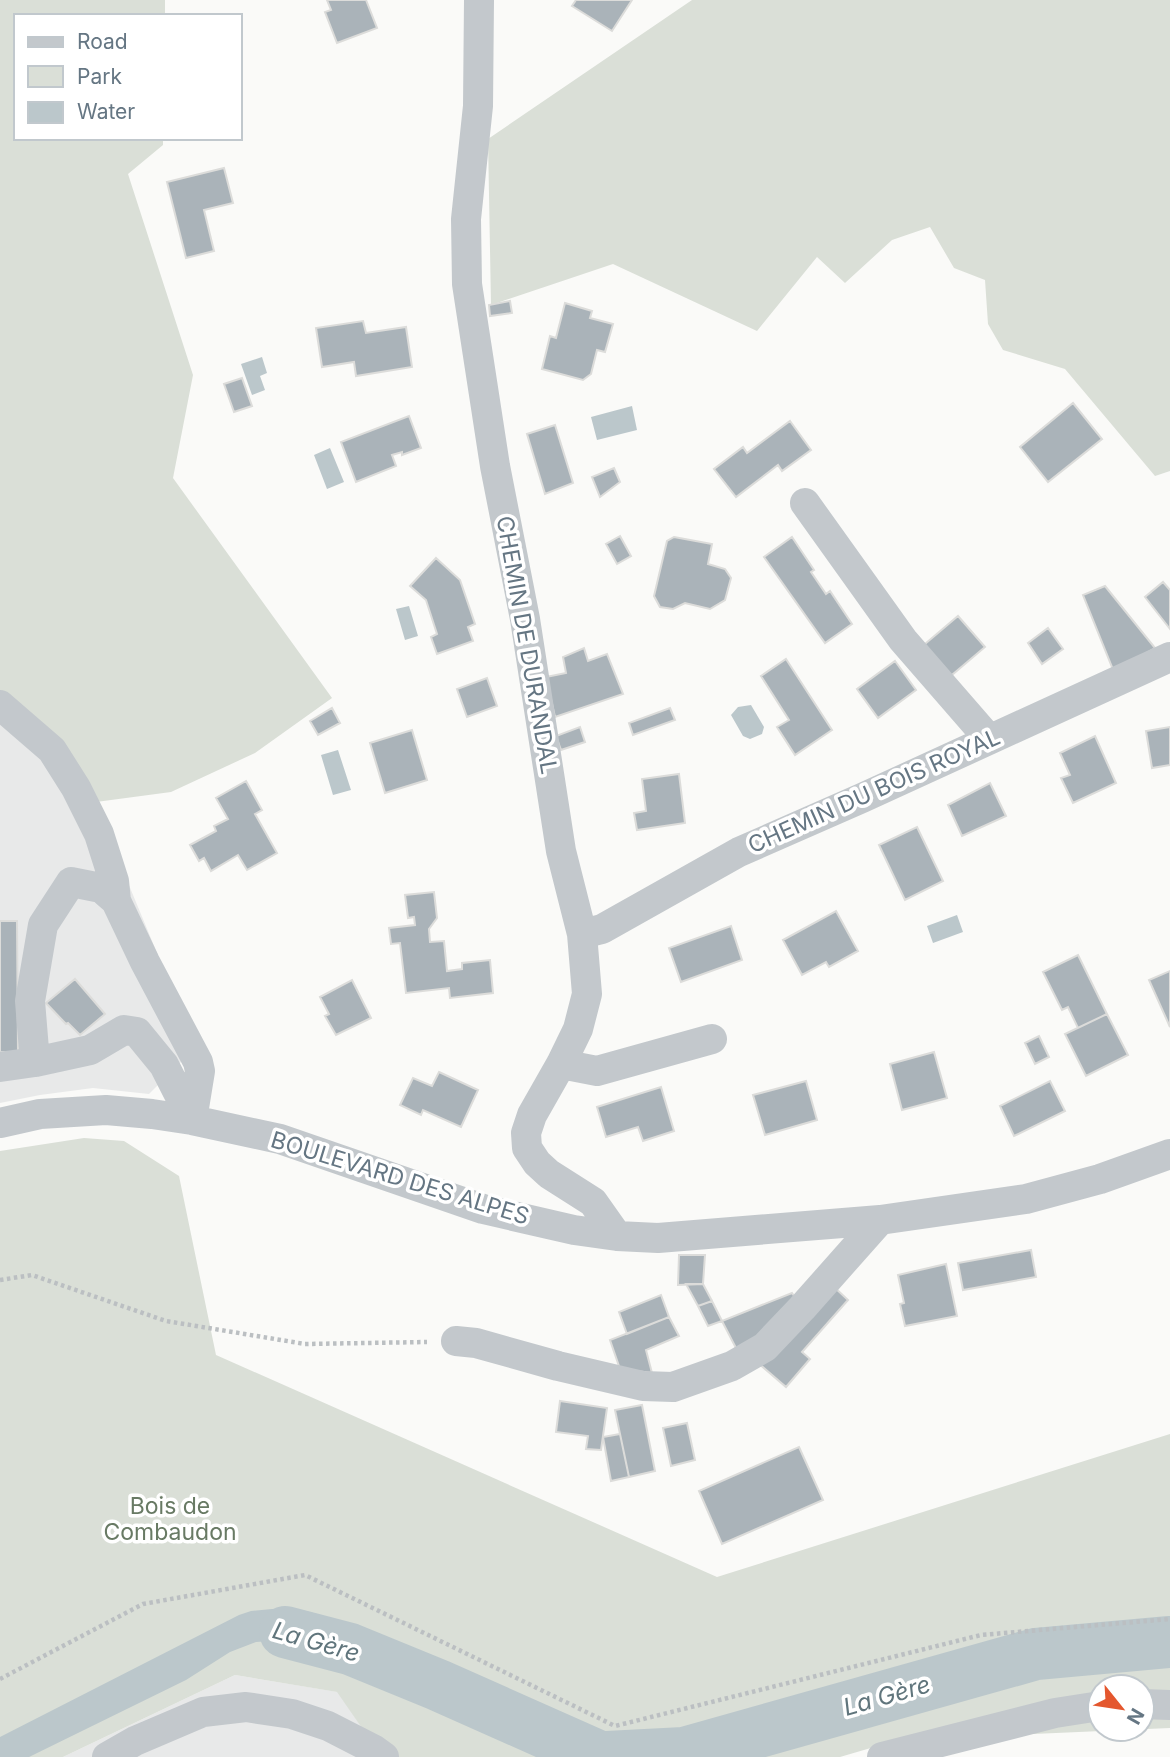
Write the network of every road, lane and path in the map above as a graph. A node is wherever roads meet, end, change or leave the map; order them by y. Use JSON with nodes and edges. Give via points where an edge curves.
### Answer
{"nodes":[{"id":1,"x":479,"y":0,"type":"edge"},
{"id":2,"x":805,"y":503,"type":"dead end"},
{"id":3,"x":1170,"y":657,"type":"edge"},
{"id":4,"x":0,"y":705,"type":"edge"},
{"id":5,"x":989,"y":739,"type":"junction"},
{"id":6,"x":116,"y":901,"type":"junction"},
{"id":7,"x":582,"y":934,"type":"junction"},
{"id":8,"x":712,"y":1039,"type":"dead end"},
{"id":9,"x":35,"y":1062,"type":"junction"},
{"id":10,"x":561,"y":1064,"type":"junction"},
{"id":11,"x":0,"y":1067,"type":"edge"},
{"id":12,"x":192,"y":1120,"type":"junction"},
{"id":13,"x":0,"y":1123,"type":"edge"},
{"id":14,"x":1170,"y":1154,"type":"edge"},
{"id":15,"x":880,"y":1220,"type":"junction"},
{"id":16,"x":617,"y":1236,"type":"junction"},
{"id":17,"x":0,"y":1280,"type":"edge"},
{"id":18,"x":456,"y":1341,"type":"joint"},
{"id":19,"x":1170,"y":1619,"type":"edge"},
{"id":20,"x":0,"y":1679,"type":"edge"},
{"id":21,"x":1086,"y":1708,"type":"edge"},
{"id":22,"x":107,"y":1757,"type":"edge"},
{"id":23,"x":384,"y":1757,"type":"edge"},
{"id":24,"x":881,"y":1757,"type":"edge"}],
"edges":[{"from":1,"to":7,"type":"street","name":"CHEMIN DE DURANDAL","via":[[478,106],[466,219],[467,284],[561,851]]},
{"from":2,"to":5,"type":"street","via":[[903,640]]},
{"from":3,"to":5,"type":"street","name":"CHEMIN DU BOIS ROYAL"},
{"from":4,"to":6,"type":"street","via":[[52,750],[76,788],[99,834]]},
{"from":5,"to":7,"type":"street","name":"CHEMIN DU BOIS ROYAL","via":[[739,852],[602,929]]},
{"from":6,"to":9,"type":"street","via":[[102,888],[71,882],[43,925],[30,1001]]},
{"from":6,"to":12,"type":"street","via":[[198,1062]]},
{"from":7,"to":10,"type":"street","name":"CHEMIN DE DURANDAL","via":[[587,994],[578,1029]]},
{"from":8,"to":10,"type":"street","via":[[597,1071]]},
{"from":9,"to":11,"type":"street"},
{"from":9,"to":12,"type":"street","via":[[90,1050],[124,1030],[137,1032],[164,1065]]},
{"from":10,"to":16,"type":"street","name":"CHEMIN DE DURANDAL","via":[[532,1115],[527,1148],[550,1174],[593,1202]]},
{"from":12,"to":13,"type":"street","name":"BOULEVARD DES ALPES","via":[[106,1110],[40,1114]]},
{"from":12,"to":16,"type":"street","name":"BOULEVARD DES ALPES","via":[[280,1139],[483,1209]]},
{"from":14,"to":15,"type":"street","name":"BOULEVARD DES ALPES","via":[[1100,1180],[1026,1199]]},
{"from":15,"to":16,"type":"street","name":"BOULEVARD DES ALPES","via":[[658,1238]]},
{"from":15,"to":18,"type":"street","via":[[765,1347],[732,1366],[673,1387],[643,1386]]},
{"from":17,"to":18,"type":"path","via":[[32,1275],[166,1321],[305,1344]]},
{"from":19,"to":20,"type":"path","via":[[981,1635],[615,1726],[305,1575],[143,1604]]},
{"from":21,"to":24,"type":"street"},
{"from":22,"to":23,"type":"street","via":[[203,1713],[246,1707],[292,1714],[328,1726]]}]}
